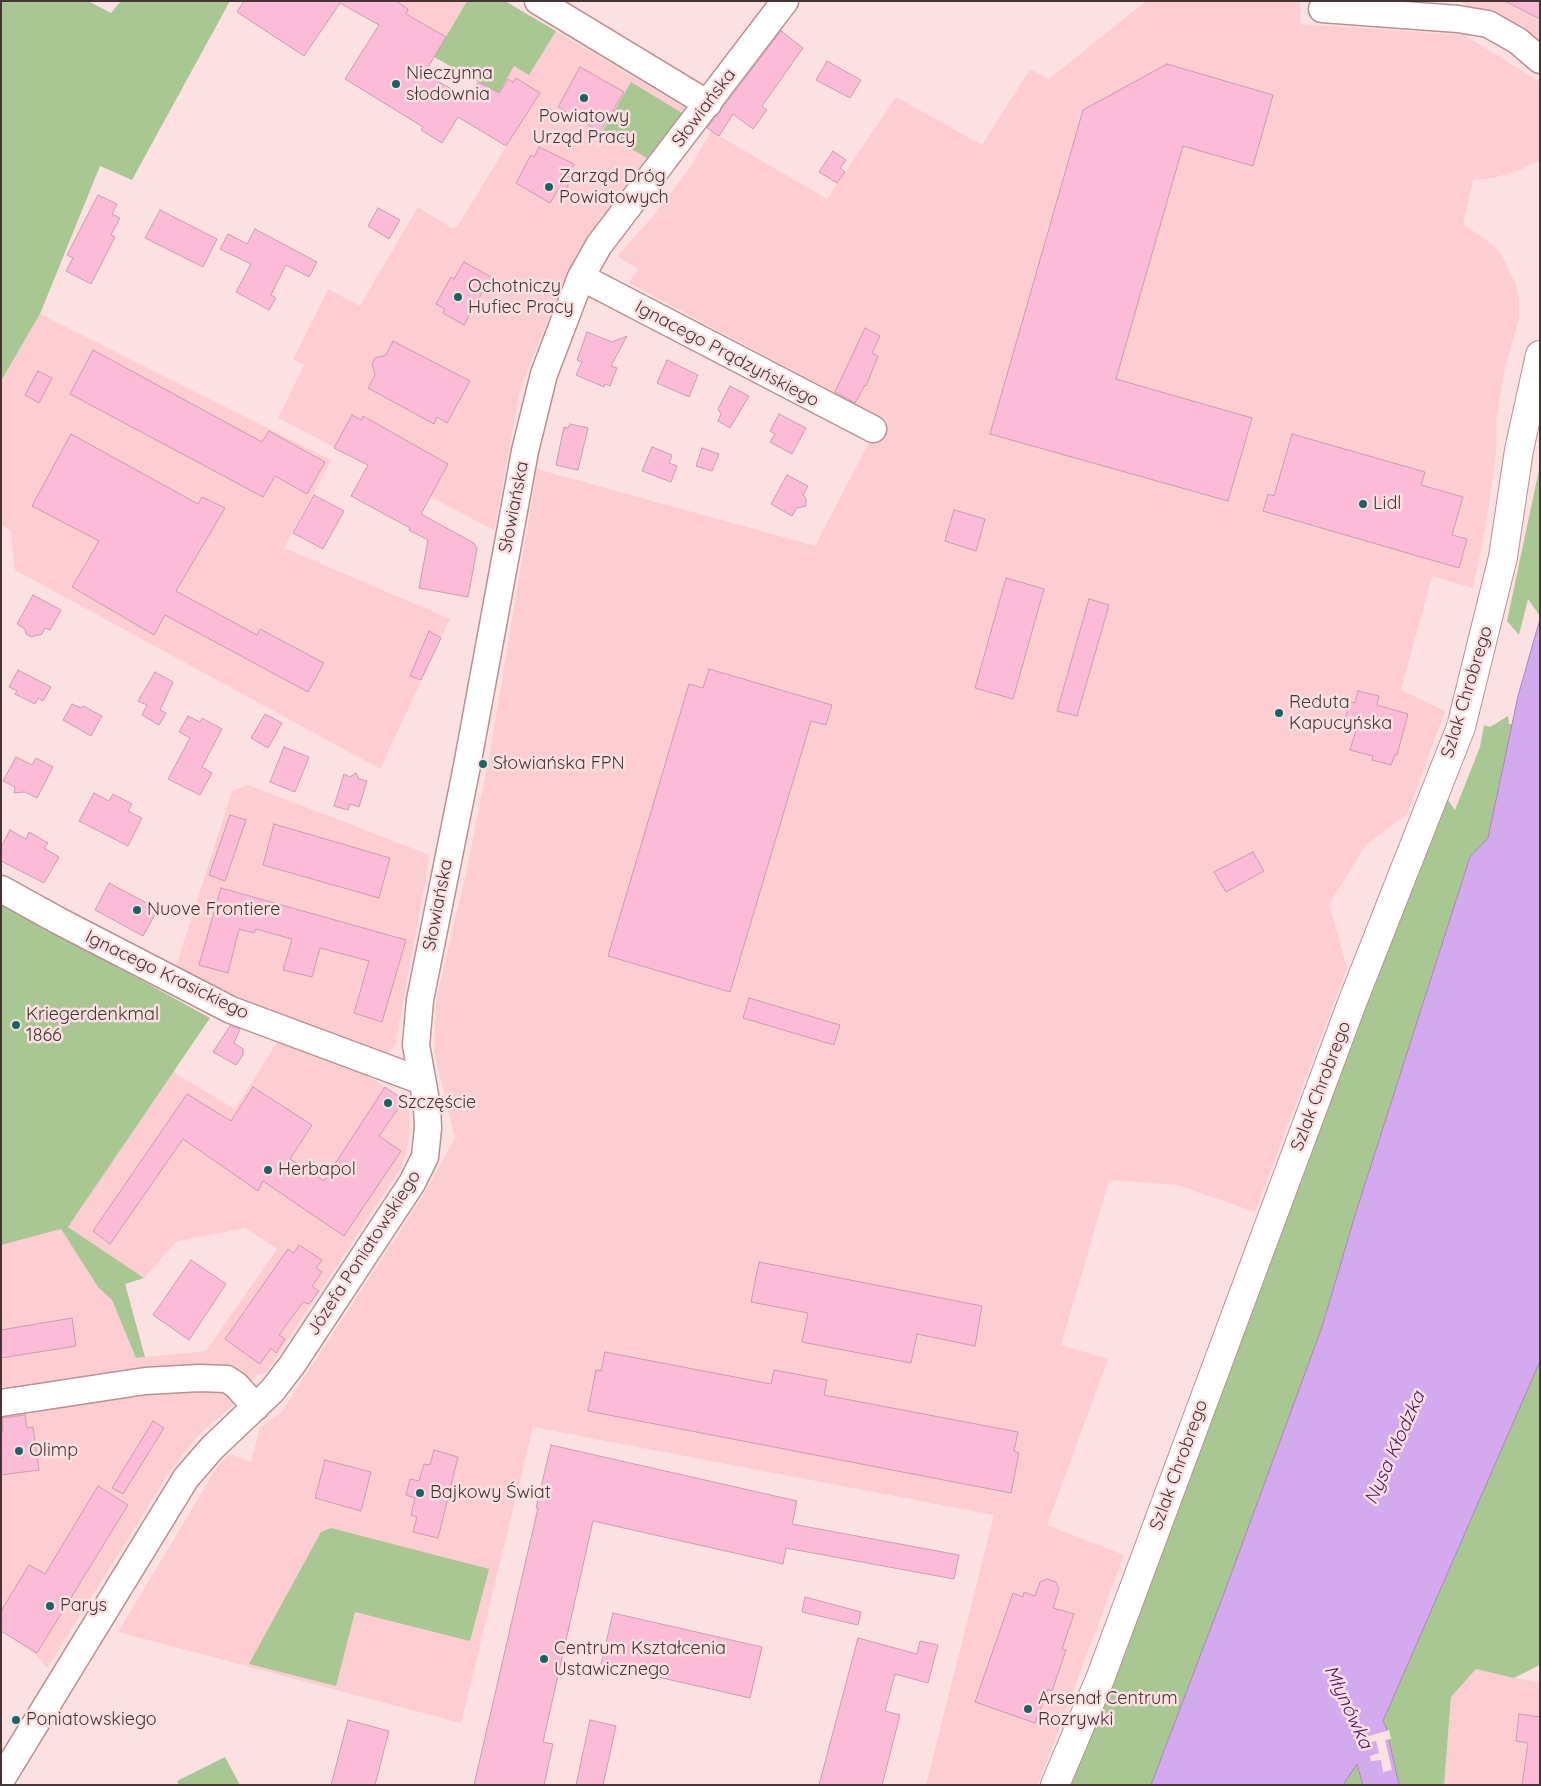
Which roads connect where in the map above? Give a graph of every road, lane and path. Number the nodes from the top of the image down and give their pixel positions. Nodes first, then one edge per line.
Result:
1 (538, 1) edge
2 (785, 1) edge
3 (1322, 9) dead end
4 (1540, 60) edge
5 (708, 104) junction
6 (582, 277) junction
7 (1539, 365) edge
8 (873, 429) dead end
9 (1, 889) edge
10 (422, 1082) junction
11 (1, 1403) edge
12 (256, 1407) junction
13 (1, 1780) edge
14 (1055, 1785) edge

1 - 5 street
2 - 5 street, Słowiańska
3 - 4 street
5 - 6 street, Słowiańska
6 - 8 street, Ignacego Prądzyńskiego
6 - 10 street, Słowiańska
7 - 14 main road, Szlak Chrobrego
9 - 10 street, Ignacego Krasickiego
10 - 12 street, Józefa Poniatowskiego
11 - 12 street
12 - 13 street, Józefa Poniatowskiego

